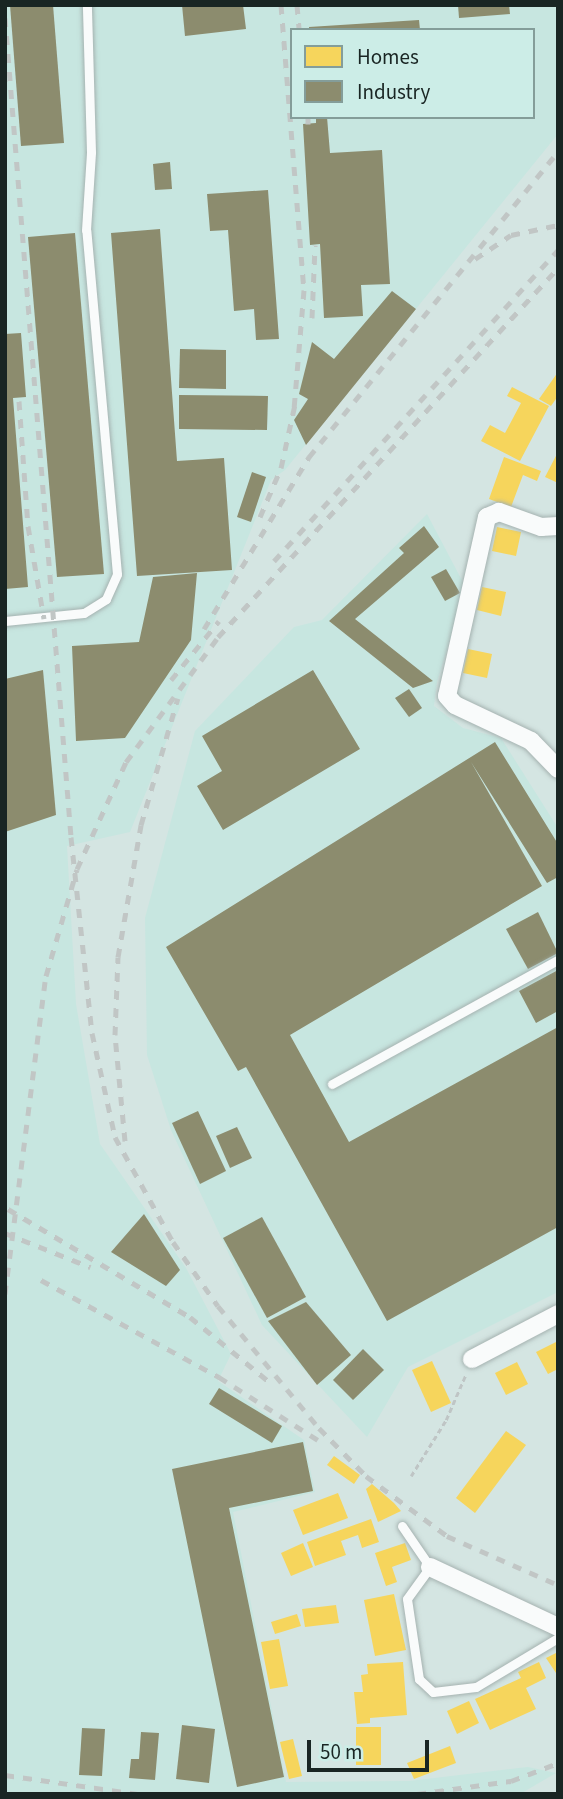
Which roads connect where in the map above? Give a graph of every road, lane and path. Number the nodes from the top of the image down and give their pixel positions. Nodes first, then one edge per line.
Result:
1 (87, 5) edge
2 (558, 526) edge
3 (5, 621) edge
4 (558, 769) edge
5 (558, 960) edge
6 (331, 1084) dead end
7 (558, 1314) edge
8 (472, 1359) joint
9 (411, 1476) dead end
10 (402, 1526) dead end
11 (430, 1567) junction
12 (558, 1626) edge
13 (558, 1638) edge

1 - 3 lane
2 - 4 street
5 - 6 lane
7 - 8 street
8 - 9 path
10 - 11 lane
11 - 12 street
11 - 13 lane

